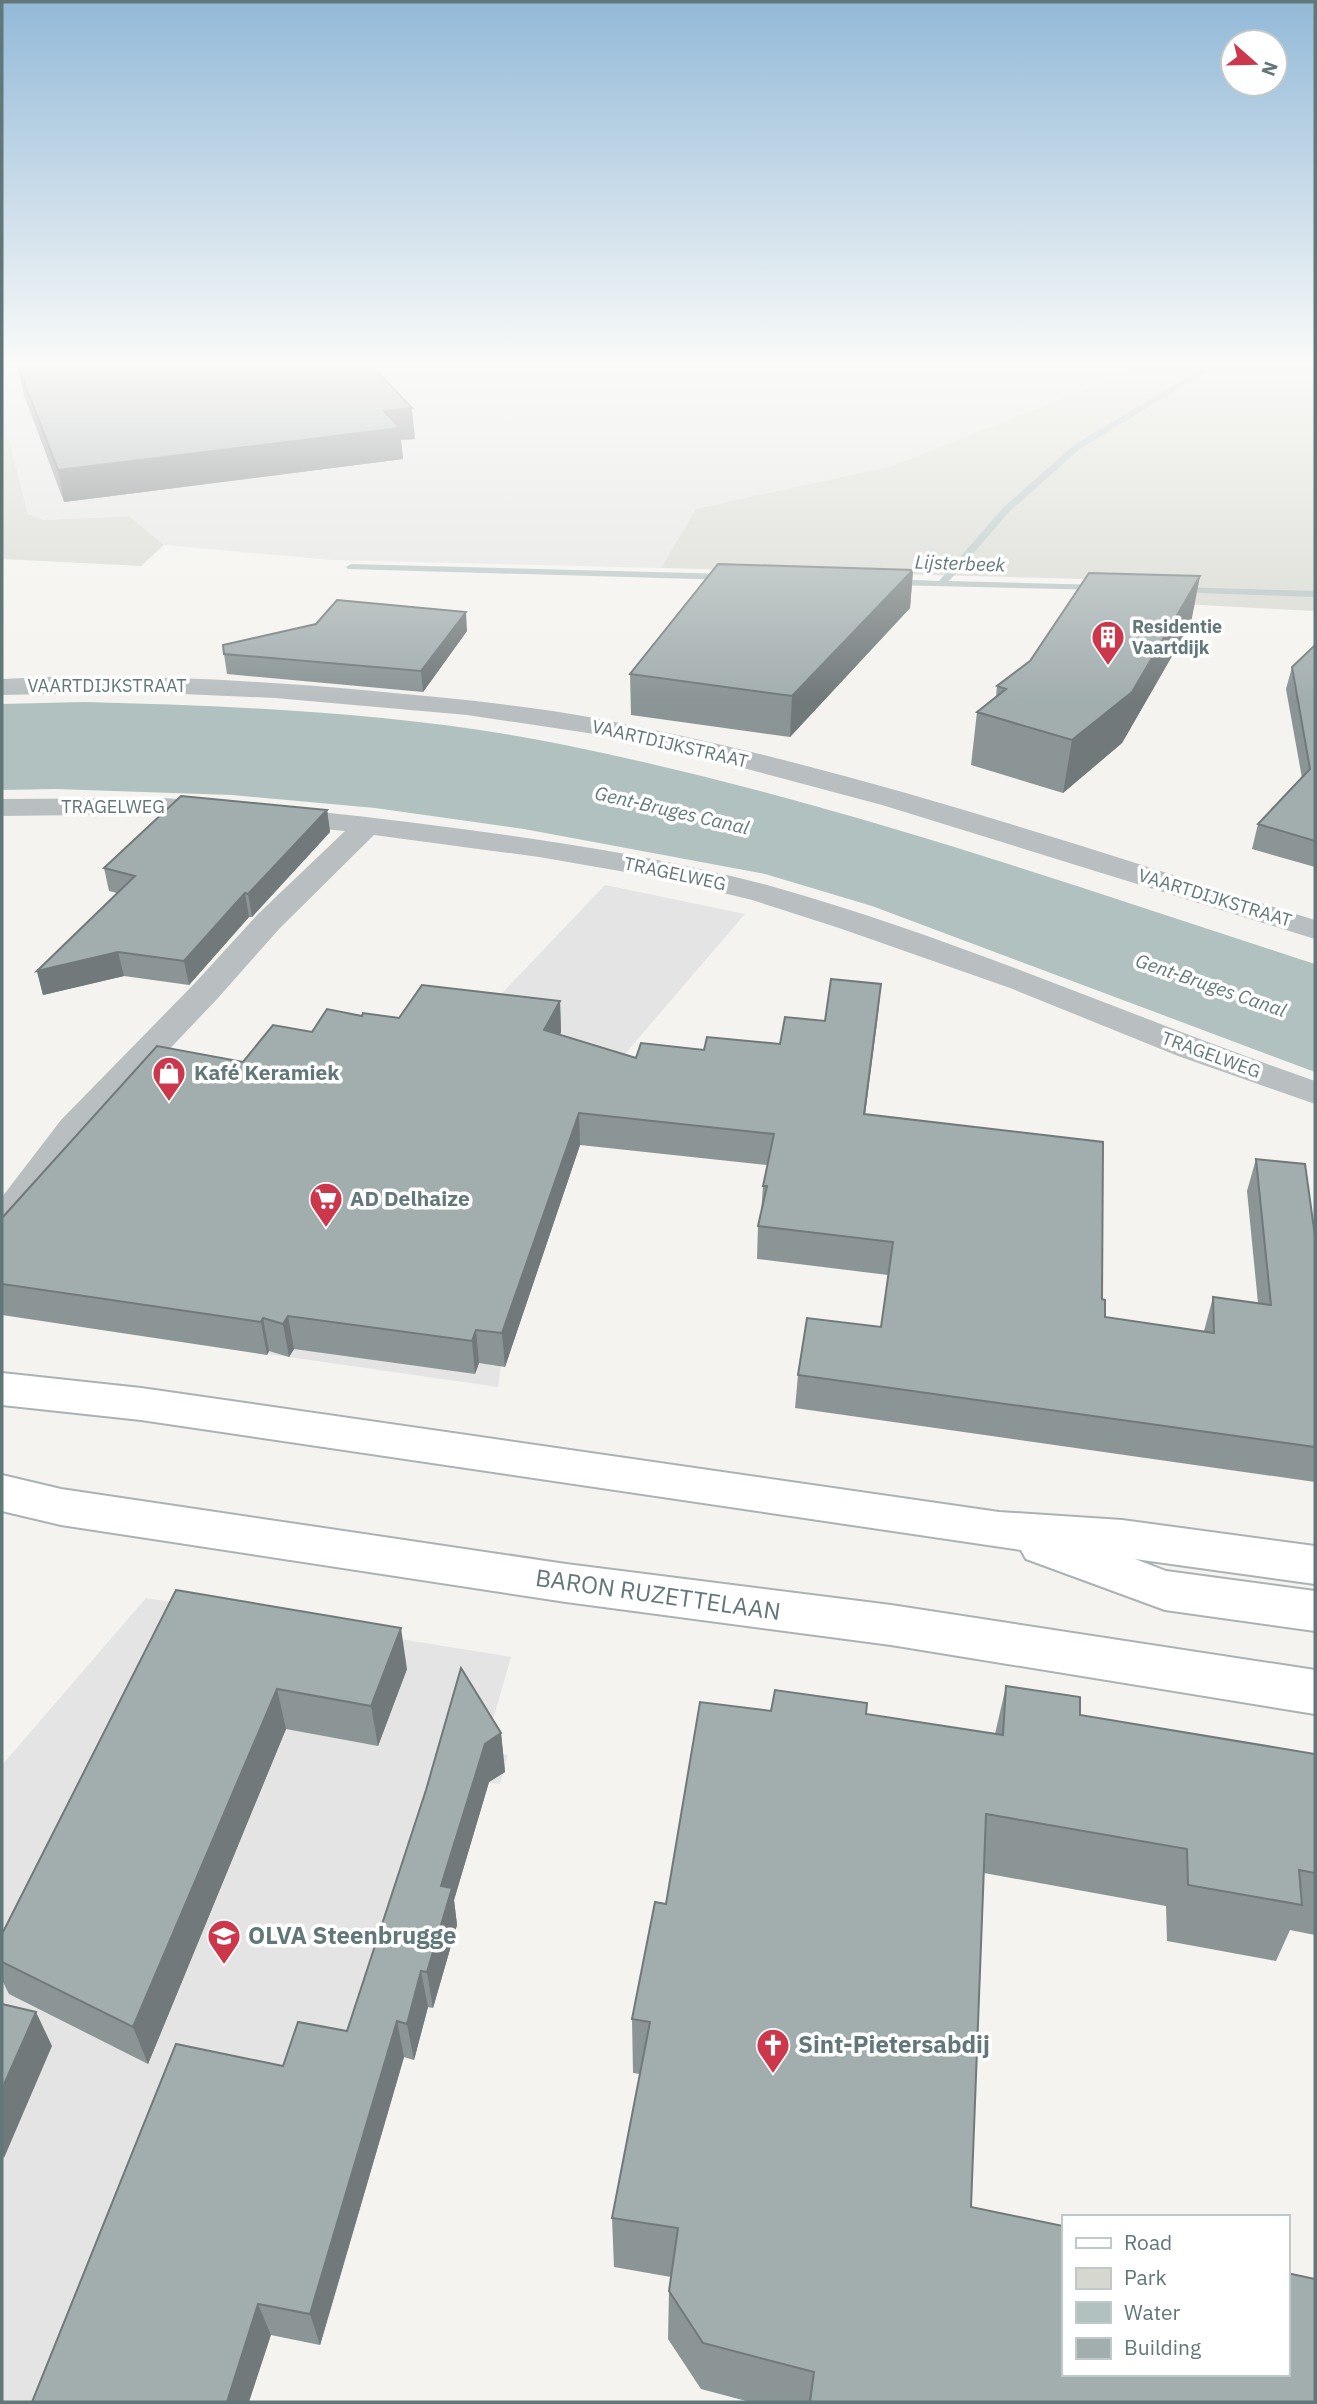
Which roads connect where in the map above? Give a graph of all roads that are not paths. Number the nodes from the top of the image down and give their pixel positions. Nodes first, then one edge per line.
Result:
1 (2, 687) edge
2 (2, 808) edge
3 (369, 824) junction
4 (1315, 930) edge
5 (1315, 1093) edge
6 (2, 1223) edge
7 (2, 1362) edge
8 (2, 1389) edge
9 (141, 1404) junction
10 (2, 1493) edge
11 (999, 1530) junction
12 (1315, 1565) edge
13 (1315, 1611) edge
14 (1315, 1692) edge

1 - 4 street, VAARTDIJKSTRAAT
2 - 3 street, TRAGELWEG
3 - 5 street, TRAGELWEG
3 - 6 street
7 - 9 main road
8 - 9 main road
9 - 11 main road
10 - 14 main road, BARON RUZETTELAAN
11 - 12 main road
11 - 13 main road

